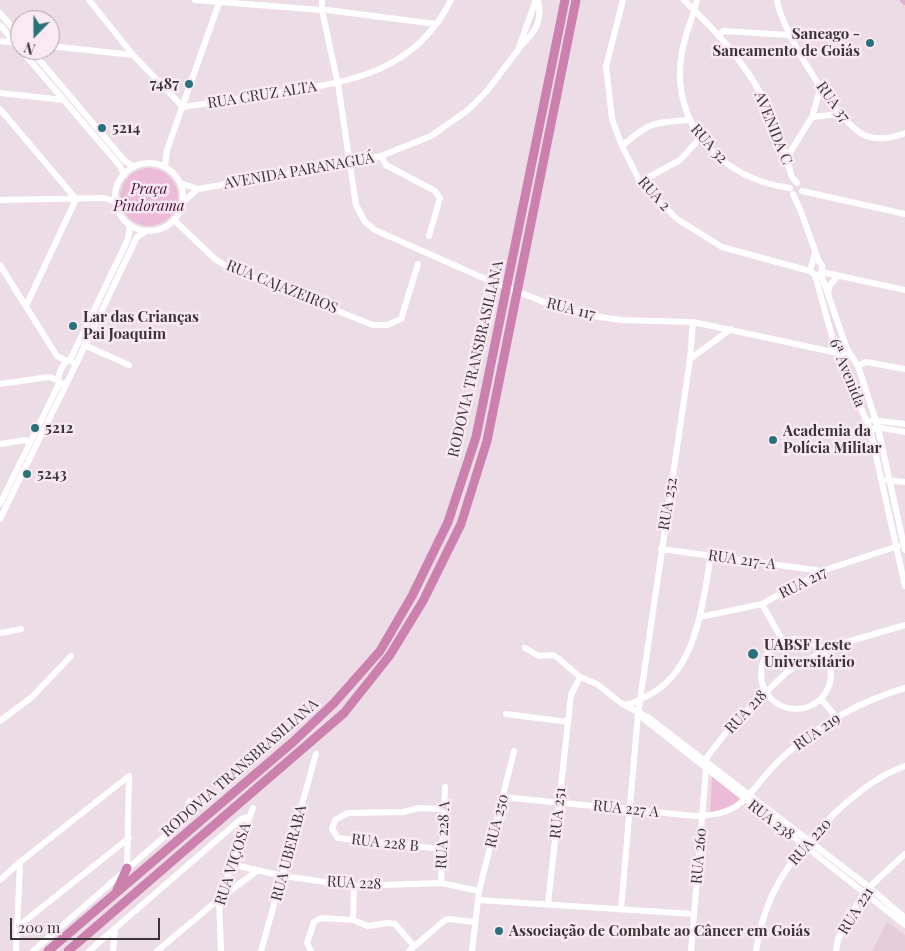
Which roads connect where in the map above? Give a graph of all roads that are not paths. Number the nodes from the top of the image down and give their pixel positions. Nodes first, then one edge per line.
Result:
1 (89, 0) edge
2 (195, 0) edge
3 (451, 0) edge
4 (537, 0) edge
5 (565, 0) edge
6 (576, 0) edge
7 (623, 0) edge
8 (685, 0) edge
9 (692, 0) edge
10 (697, 0) edge
11 (777, 0) edge
12 (220, 2) edge
13 (695, 10) junction
14 (324, 11) edge
15 (0, 13) edge
16 (436, 24) junction
17 (0, 25) edge
18 (10, 25) edge
19 (719, 35) junction
20 (789, 35) junction
21 (10, 36) edge
22 (60, 47) edge
23 (518, 50) junction
24 (133, 55) junction
25 (29, 60) edge
26 (39, 60) edge
27 (338, 84) junction
28 (821, 86) junction
29 (0, 93) edge
30 (64, 100) junction
31 (183, 107) junction
32 (0, 109) edge
33 (839, 114) junction
34 (812, 117) junction
35 (688, 120) junction
36 (905, 133) edge
37 (700, 138) junction
38 (622, 146) junction
39 (167, 150) junction
40 (381, 156) junction
41 (786, 158) junction
42 (351, 163) junction
43 (156, 164) junction
44 (134, 167) junction
45 (165, 167) junction
46 (124, 175) junction
47 (640, 182) junction
48 (180, 183) junction
49 (198, 189) junction
50 (796, 189) junction
51 (115, 193) junction
52 (104, 198) junction
53 (76, 199) junction
54 (0, 200) edge
55 (116, 202) junction
56 (183, 202) junction
57 (905, 214) edge
58 (174, 220) junction
59 (130, 225) junction
60 (146, 231) junction
61 (429, 236) dead end
62 (816, 263) junction
63 (418, 264) dead end
64 (0, 265) edge
65 (817, 273) junction
66 (838, 276) junction
67 (905, 290) edge
68 (828, 294) junction
69 (26, 306) junction
70 (693, 322) junction
71 (731, 329) junction
72 (84, 345) junction
73 (847, 349) junction
74 (836, 351) junction
75 (852, 356) junction
76 (690, 359) junction
77 (71, 361) junction
78 (129, 365) dead end
79 (858, 366) junction
80 (905, 369) edge
81 (61, 383) junction
82 (0, 384) edge
83 (874, 420) junction
84 (866, 421) junction
85 (905, 424) edge
86 (873, 428) junction
87 (905, 432) edge
88 (30, 442) junction
89 (0, 444) edge
90 (888, 480) junction
91 (905, 482) edge
92 (881, 483) junction
93 (2, 504) edge
94 (0, 519) edge
95 (896, 547) junction
96 (905, 547) edge
97 (661, 549) junction
98 (711, 556) junction
99 (822, 571) junction
100 (905, 586) edge
101 (762, 604) junction
102 (700, 617) junction
103 (905, 625) edge
104 (21, 629) dead end
105 (0, 633) edge
106 (783, 641) junction
107 (525, 648) dead end
108 (823, 652) junction
109 (71, 656) dead end
110 (580, 677) junction
111 (905, 688) edge
112 (765, 691) junction
113 (821, 699) junction
114 (640, 700) junction
115 (621, 703) junction
116 (506, 714) dead end
117 (638, 714) junction
118 (836, 717) junction
119 (0, 721) edge
120 (568, 722) junction
121 (514, 751) dead end
122 (316, 754) dead end
123 (706, 762) junction
124 (905, 766) edge
125 (706, 769) junction
126 (446, 787) dead end
127 (502, 797) junction
128 (748, 798) junction
129 (190, 801) dead end
130 (559, 802) junction
131 (253, 808) dead end
132 (444, 809) junction
133 (630, 809) junction
134 (702, 816) junction
135 (249, 817) junction
136 (129, 838) junction
137 (807, 844) junction
138 (442, 849) junction
139 (905, 854) edge
140 (20, 862) junction
141 (230, 864) junction
142 (127, 868) junction
143 (257, 871) junction
144 (283, 876) junction
145 (0, 880) edge
146 (441, 883) junction
147 (354, 886) junction
148 (869, 887) junction
149 (479, 890) junction
150 (864, 892) junction
151 (109, 899) junction
152 (219, 899) junction
153 (478, 900) junction
154 (548, 904) junction
155 (621, 908) junction
156 (694, 914) junction
157 (905, 918) edge
158 (353, 920) junction
159 (474, 922) junction
160 (905, 925) edge
161 (16, 928) junction
162 (115, 928) junction
163 (412, 949) edge
164 (16, 951) edge
165 (33, 951) edge
166 (48, 951) edge
167 (68, 951) edge
168 (89, 951) edge
169 (113, 951) edge
170 (157, 951) edge
171 (221, 951) edge
172 (261, 951) edge
173 (311, 951) edge
174 (472, 951) edge
175 (692, 951) edge
176 (756, 951) edge
177 (836, 951) edge

1 - 24 street
2 - 12 street
3 - 16 street, RUA CRUZ ALTA
4 - 23 street, AVENIDA PARANAGUÁ
4 - 23 street
5 - 151 highway, RODOVIA TRANSBRASILIANA
6 - 167 highway, RODOVIA TRANSBRASILIANA
7 - 38 street, RUA 2
8 - 9 street
8 - 13 street, AVENIDA C
10 - 13 street, RUA 32
11 - 20 street, RUA 37
12 - 14 street
12 - 31 street
13 - 19 street, AVENIDA C
13 - 35 street, RUA 32
14 - 16 street
14 - 27 street, RUA 117
15 - 18 street
16 - 27 street, RUA CRUZ ALTA
17 - 21 street
19 - 20 street
19 - 41 street, AVENIDA C
20 - 28 street, RUA 37
22 - 24 street
23 - 40 street, AVENIDA PARANAGUÁ
24 - 31 street
25 - 30 street
26 - 44 street
27 - 31 street, RUA CRUZ ALTA
27 - 42 street, RUA 117
28 - 33 street, RUA 37
28 - 34 street
29 - 30 street
30 - 46 street
31 - 39 street
32 - 53 street
33 - 34 street
33 - 36 street, RUA 37
34 - 41 street
35 - 37 street, RUA 32
35 - 38 street
37 - 47 street
37 - 50 street, RUA 32
38 - 47 street, RUA 2
39 - 43 street
39 - 45 street
40 - 42 street, AVENIDA PARANAGUÁ
40 - 61 street
41 - 50 street, AVENIDA C
42 - 49 street, AVENIDA PARANAGUÁ
42 - 70 street, RUA 117
43 - 44 street
43 - 45 street
44 - 46 street
45 - 48 street
46 - 51 street
47 - 65 street, RUA 2
48 - 49 street, AVENIDA PARANAGUÁ
48 - 56 street
49 - 56 street
50 - 57 street, RUA 32
50 - 62 street, AVENIDA C
51 - 52 street
51 - 55 street
52 - 53 street
52 - 55 street
53 - 54 street
53 - 69 street
55 - 59 street
56 - 58 street
58 - 60 street
58 - 63 street, RUA CAJAZEIROS
59 - 60 street
59 - 77 street
60 - 72 street
62 - 65 street
62 - 65 street, AVENIDA C
64 - 69 street
65 - 66 street, RUA 2
65 - 68 street, 6ª Avenida
65 - 74 street, 6ª Avenida
66 - 67 street, RUA 2
66 - 68 street
68 - 73 street, 6ª Avenida
69 - 77 street
70 - 71 street, RUA 117
70 - 76 street, RUA 252
71 - 74 street, RUA 117
71 - 76 street
72 - 77 street
72 - 78 street
73 - 74 street
73 - 75 street, 6ª Avenida
74 - 75 street, RUA 117
74 - 84 street, 6ª Avenida
75 - 79 street, 6ª Avenida
76 - 97 street, RUA 252
77 - 81 street
77 - 81 street
79 - 80 street
79 - 83 street, 6ª Avenida
81 - 82 street
81 - 88 street
81 - 93 street
83 - 84 street
83 - 85 street
83 - 86 street, 6ª Avenida
84 - 86 street, 6ª Avenida
86 - 87 street
86 - 90 street, 6ª Avenida
86 - 92 street, 6ª Avenida
88 - 89 street
88 - 93 street
90 - 91 street
90 - 92 street
90 - 96 street, 6ª Avenida
92 - 95 street, 6ª Avenida
93 - 94 street
95 - 96 street, RUA 217
95 - 99 street, RUA 217
95 - 100 street, 6ª Avenida
97 - 98 street, RUA 217-A
97 - 114 street, RUA 252
98 - 99 street, RUA 217-A
98 - 102 street
99 - 101 street, RUA 217
101 - 102 street, RUA 217
101 - 106 street
102 - 114 street
103 - 108 street, RUA 218
104 - 105 street
106 - 108 street
106 - 112 street
107 - 110 street, RUA 238
108 - 112 street, RUA 218
108 - 113 street
109 - 119 street
110 - 115 street, RUA 238
110 - 120 street, RUA 251
111 - 118 street, RUA 219
112 - 113 street
112 - 123 street, RUA 218
113 - 118 street
114 - 115 street
114 - 117 street, RUA 252
115 - 117 street, RUA 238
116 - 120 street
117 - 123 street, RUA 238
117 - 125 street, RUA 238
117 - 133 street, RUA 252
118 - 128 street, RUA 219
120 - 130 street, RUA 251
121 - 127 street, RUA 250
122 - 144 street, RUA UBERABA
123 - 125 street, RUA 260
123 - 128 street, RUA 238
124 - 137 street, RUA 220
125 - 128 street, RUA 238
125 - 134 street, RUA 260
126 - 132 street, RUA 228 A
127 - 130 street, RUA 227 A
127 - 149 street, RUA 250
128 - 134 street, RUA 227 A
128 - 137 street, RUA 238
129 - 142 street
130 - 133 street, RUA 227 A
130 - 154 street, RUA 251
131 - 135 street, RUA VIÇOSA
132 - 138 street, RUA 228 A
132 - 138 street, RUA 228 B
133 - 134 street, RUA 227 A
133 - 155 street, RUA 252
134 - 156 street, RUA 260
135 - 141 street, RUA VIÇOSA
135 - 162 street
136 - 140 street
136 - 142 street
136 - 161 street
137 - 148 street, RUA 238
137 - 150 street, RUA 238
137 - 176 street, RUA 220
138 - 146 street, RUA 228 A
139 - 148 street, RUA 221
140 - 145 street
140 - 161 street
141 - 143 street, RUA 228
141 - 152 street, RUA VIÇOSA
142 - 151 highway
142 - 165 street
143 - 144 street, RUA 228
143 - 152 street
144 - 147 street, RUA 228
144 - 172 street, RUA UBERABA
146 - 147 street, RUA 228
146 - 149 street, RUA 228
147 - 158 street
148 - 150 street, RUA 221
148 - 157 street, RUA 238
149 - 153 street, RUA 250
150 - 160 street, RUA 238
150 - 177 street, RUA 221
151 - 166 highway, RODOVIA TRANSBRASILIANA
152 - 170 street
152 - 171 street, RUA VIÇOSA
153 - 154 street
153 - 159 street, RUA 250
154 - 155 street
155 - 156 street
156 - 175 street, RUA 260
158 - 163 street
158 - 173 street
159 - 163 street
159 - 174 street, RUA 250
161 - 164 street
162 - 168 street
162 - 169 street

